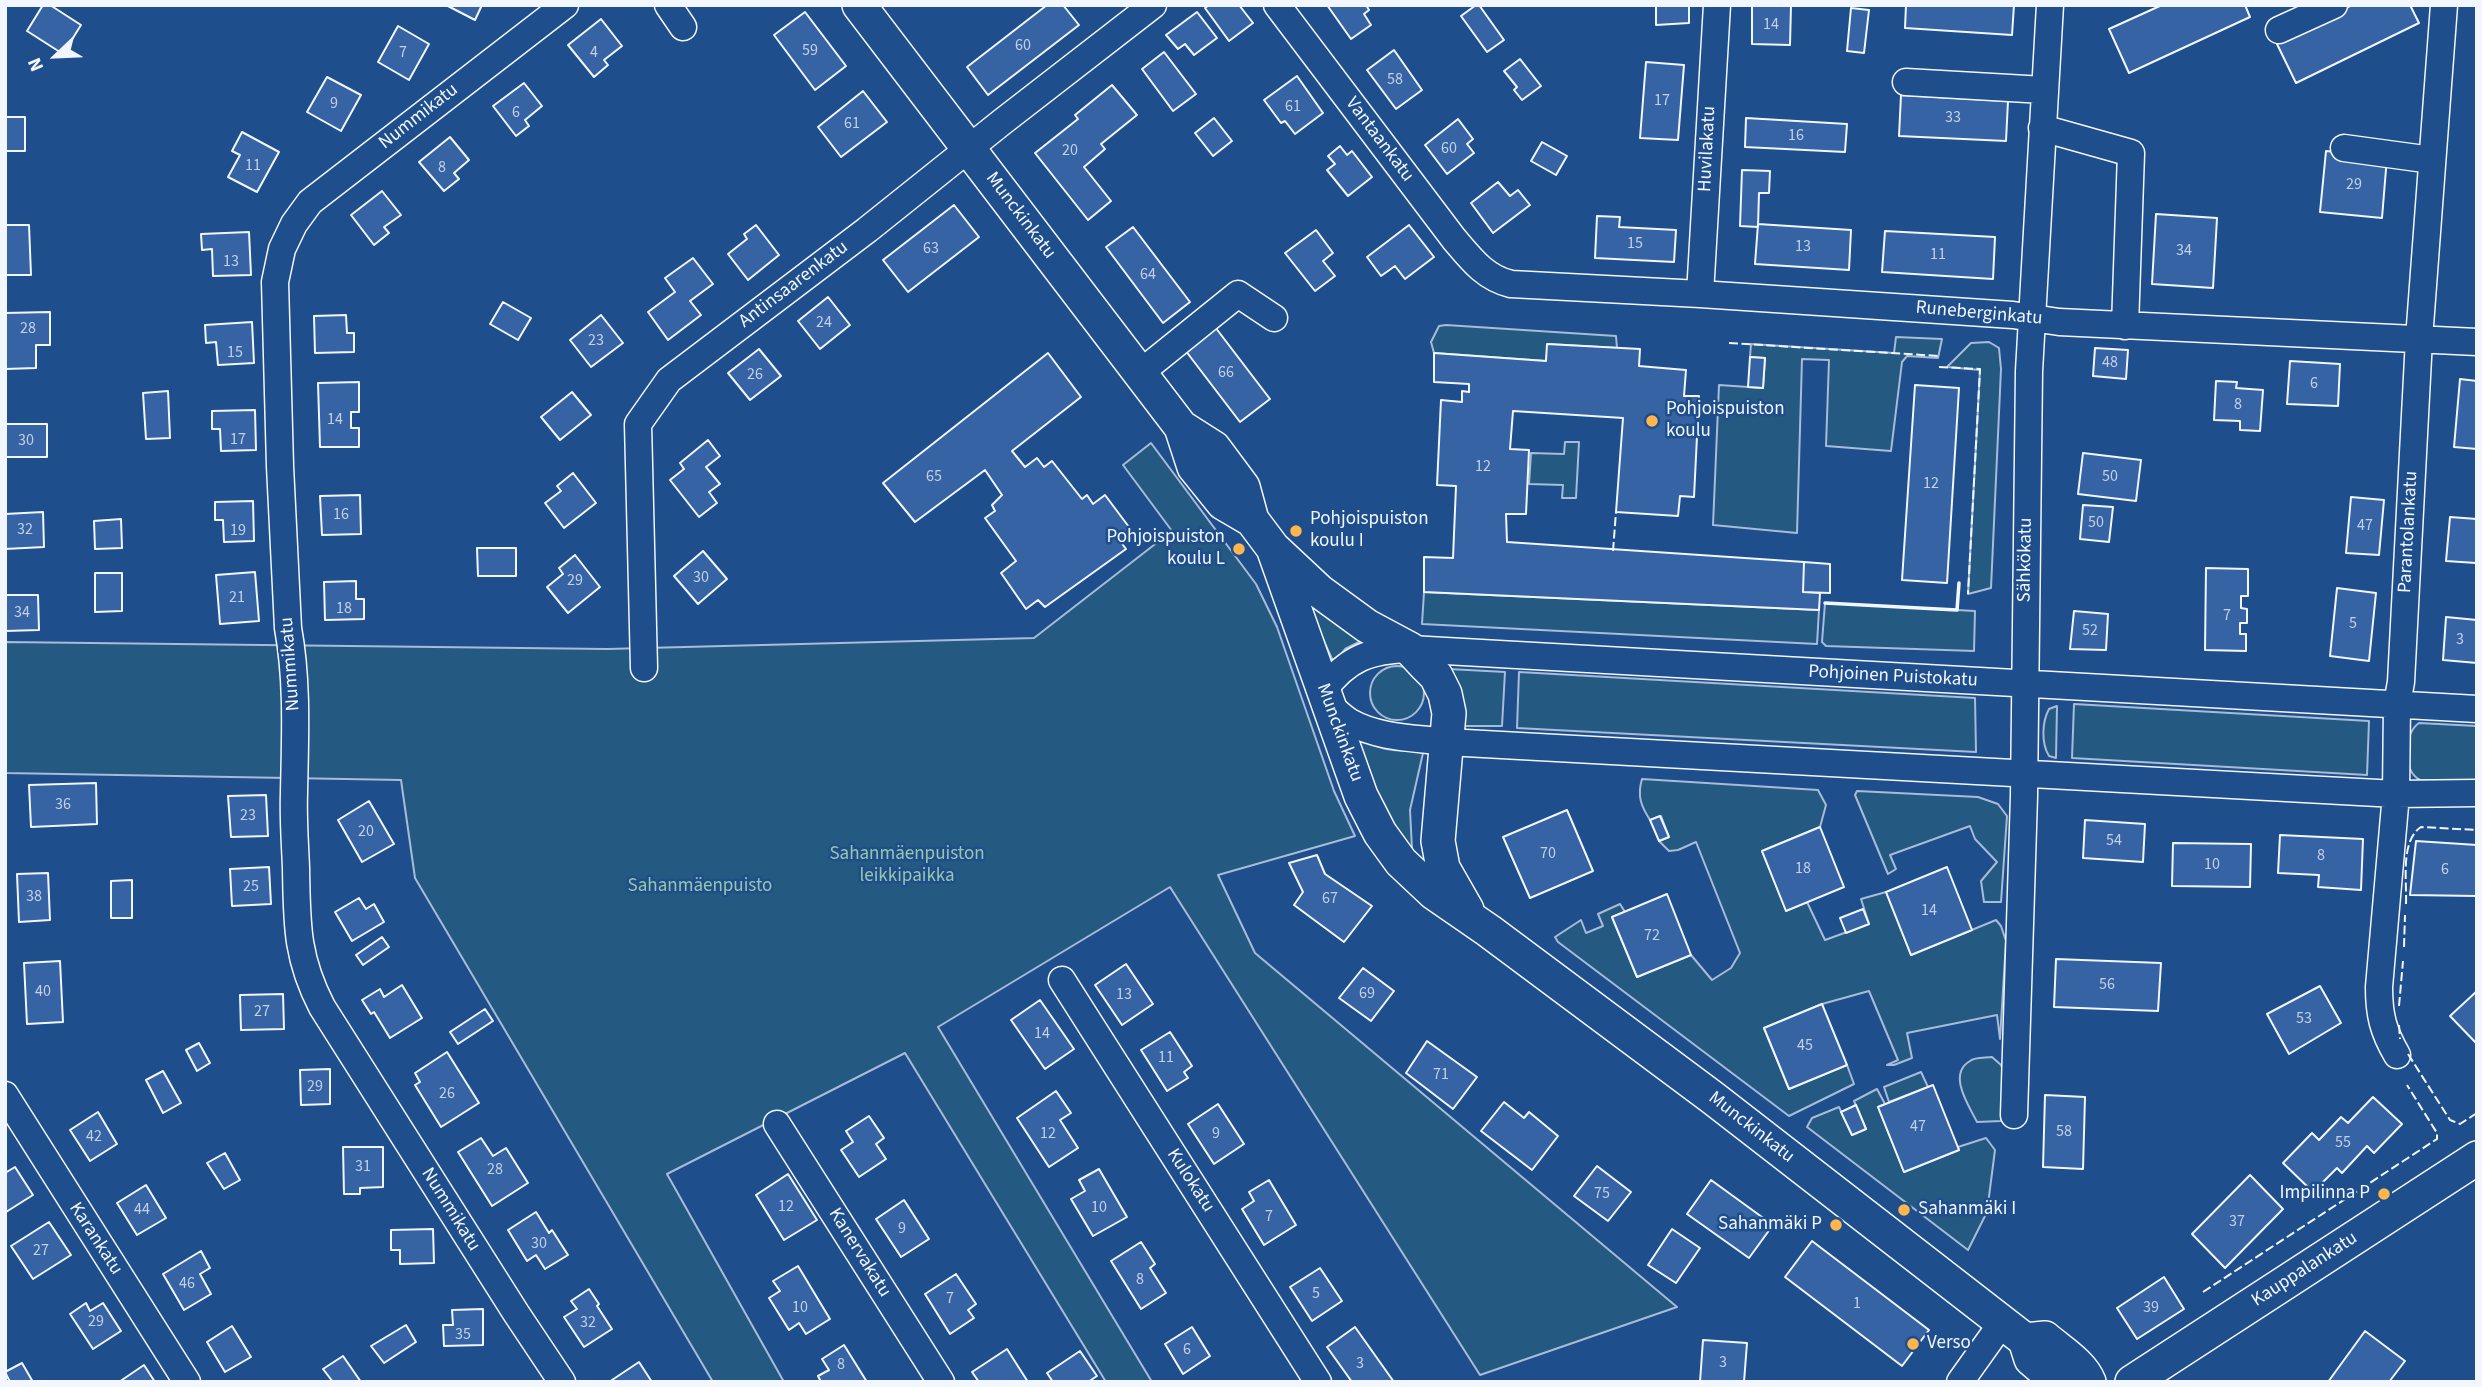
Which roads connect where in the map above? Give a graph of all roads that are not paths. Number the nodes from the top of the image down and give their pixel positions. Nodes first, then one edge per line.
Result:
1 (565, 5) edge
2 (668, 5) edge
3 (859, 5) edge
4 (1153, 5) edge
5 (1277, 5) edge
6 (1717, 5) edge
7 (2050, 5) edge
8 (2334, 5) edge
9 (2444, 5) edge
10 (683, 27) dead end
11 (2279, 30) dead end
12 (1906, 82) dead end
13 (2044, 90) junction
14 (2042, 128) junction
15 (969, 148) junction
16 (2344, 148) dead end
17 (2432, 160) junction
18 (1484, 272) joint
19 (1700, 294) junction
20 (1274, 317) dead end
21 (2031, 317) junction
22 (2125, 326) junction
23 (2419, 339) junction
24 (2477, 342) edge
25 (1140, 373) junction
26 (1273, 548) junction
27 (1410, 649) junction
28 (644, 668) dead end
29 (2026, 683) junction
30 (1326, 698) junction
31 (2398, 704) junction
32 (2477, 709) edge
33 (1447, 742) junction
34 (2024, 774) junction
35 (2396, 793) junction
36 (2477, 793) edge
37 (1474, 921) junction
38 (1062, 979) dead end
39 (2397, 1055) dead end
40 (5, 1095) edge
41 (2014, 1115) dead end
42 (777, 1124) dead end
43 (2477, 1158) edge
44 (2014, 1332) junction
45 (187, 1382) edge
46 (562, 1382) edge
47 (941, 1382) edge
48 (1318, 1382) edge
49 (1960, 1382) edge
50 (2059, 1382) edge
51 (2089, 1382) edge
52 (2132, 1382) edge

1 - 46 street, Nummikatu
2 - 10 street
3 - 15 main road, Munckinkatu
4 - 15 street, Antinsaarenkatu
5 - 18 street, Vantaankatu
6 - 19 street, Huvilakatu
7 - 13 street, Sähkökatu
8 - 11 street
9 - 17 street, Parantolankatu
12 - 13 street
13 - 14 street, Sähkökatu
14 - 21 street, Sähkökatu
14 - 22 street
15 - 25 main road, Munckinkatu
15 - 28 street, Antinsaarenkatu
16 - 17 street
17 - 23 street, Parantolankatu
18 - 19 street, Runeberginkatu
19 - 21 street, Runeberginkatu
20 - 25 street
21 - 22 street, Runeberginkatu
21 - 29 street, Sähkökatu
22 - 23 street, Runeberginkatu
23 - 24 street, Runeberginkatu
23 - 31 street, Parantolankatu
25 - 26 main road, Munckinkatu
26 - 27 main road, Munckinkatu
26 - 30 main road, Munckinkatu
27 - 29 street, Pohjoinen Puistokatu
27 - 30 street, Pohjoinen Puistokatu
27 - 33 main road, Munckinkatu
29 - 31 street, Pohjoinen Puistokatu
29 - 34 street, Sähkökatu
30 - 33 street
30 - 37 main road, Munckinkatu
31 - 32 street, Pohjoinen Puistokatu
31 - 35 street, Parantolankatu
33 - 34 street
33 - 37 main road, Munckinkatu
34 - 35 street
34 - 41 street, Sähkökatu
35 - 36 street
35 - 39 street, Parantolankatu
37 - 44 main road, Munckinkatu
38 - 48 street, Kulokatu
40 - 45 street, Karankatu
42 - 47 street, Kanervakatu
43 - 52 main road, Kauppalankatu
44 - 49 street
44 - 50 main road, Munckinkatu
44 - 51 main road, Munckinkatu

